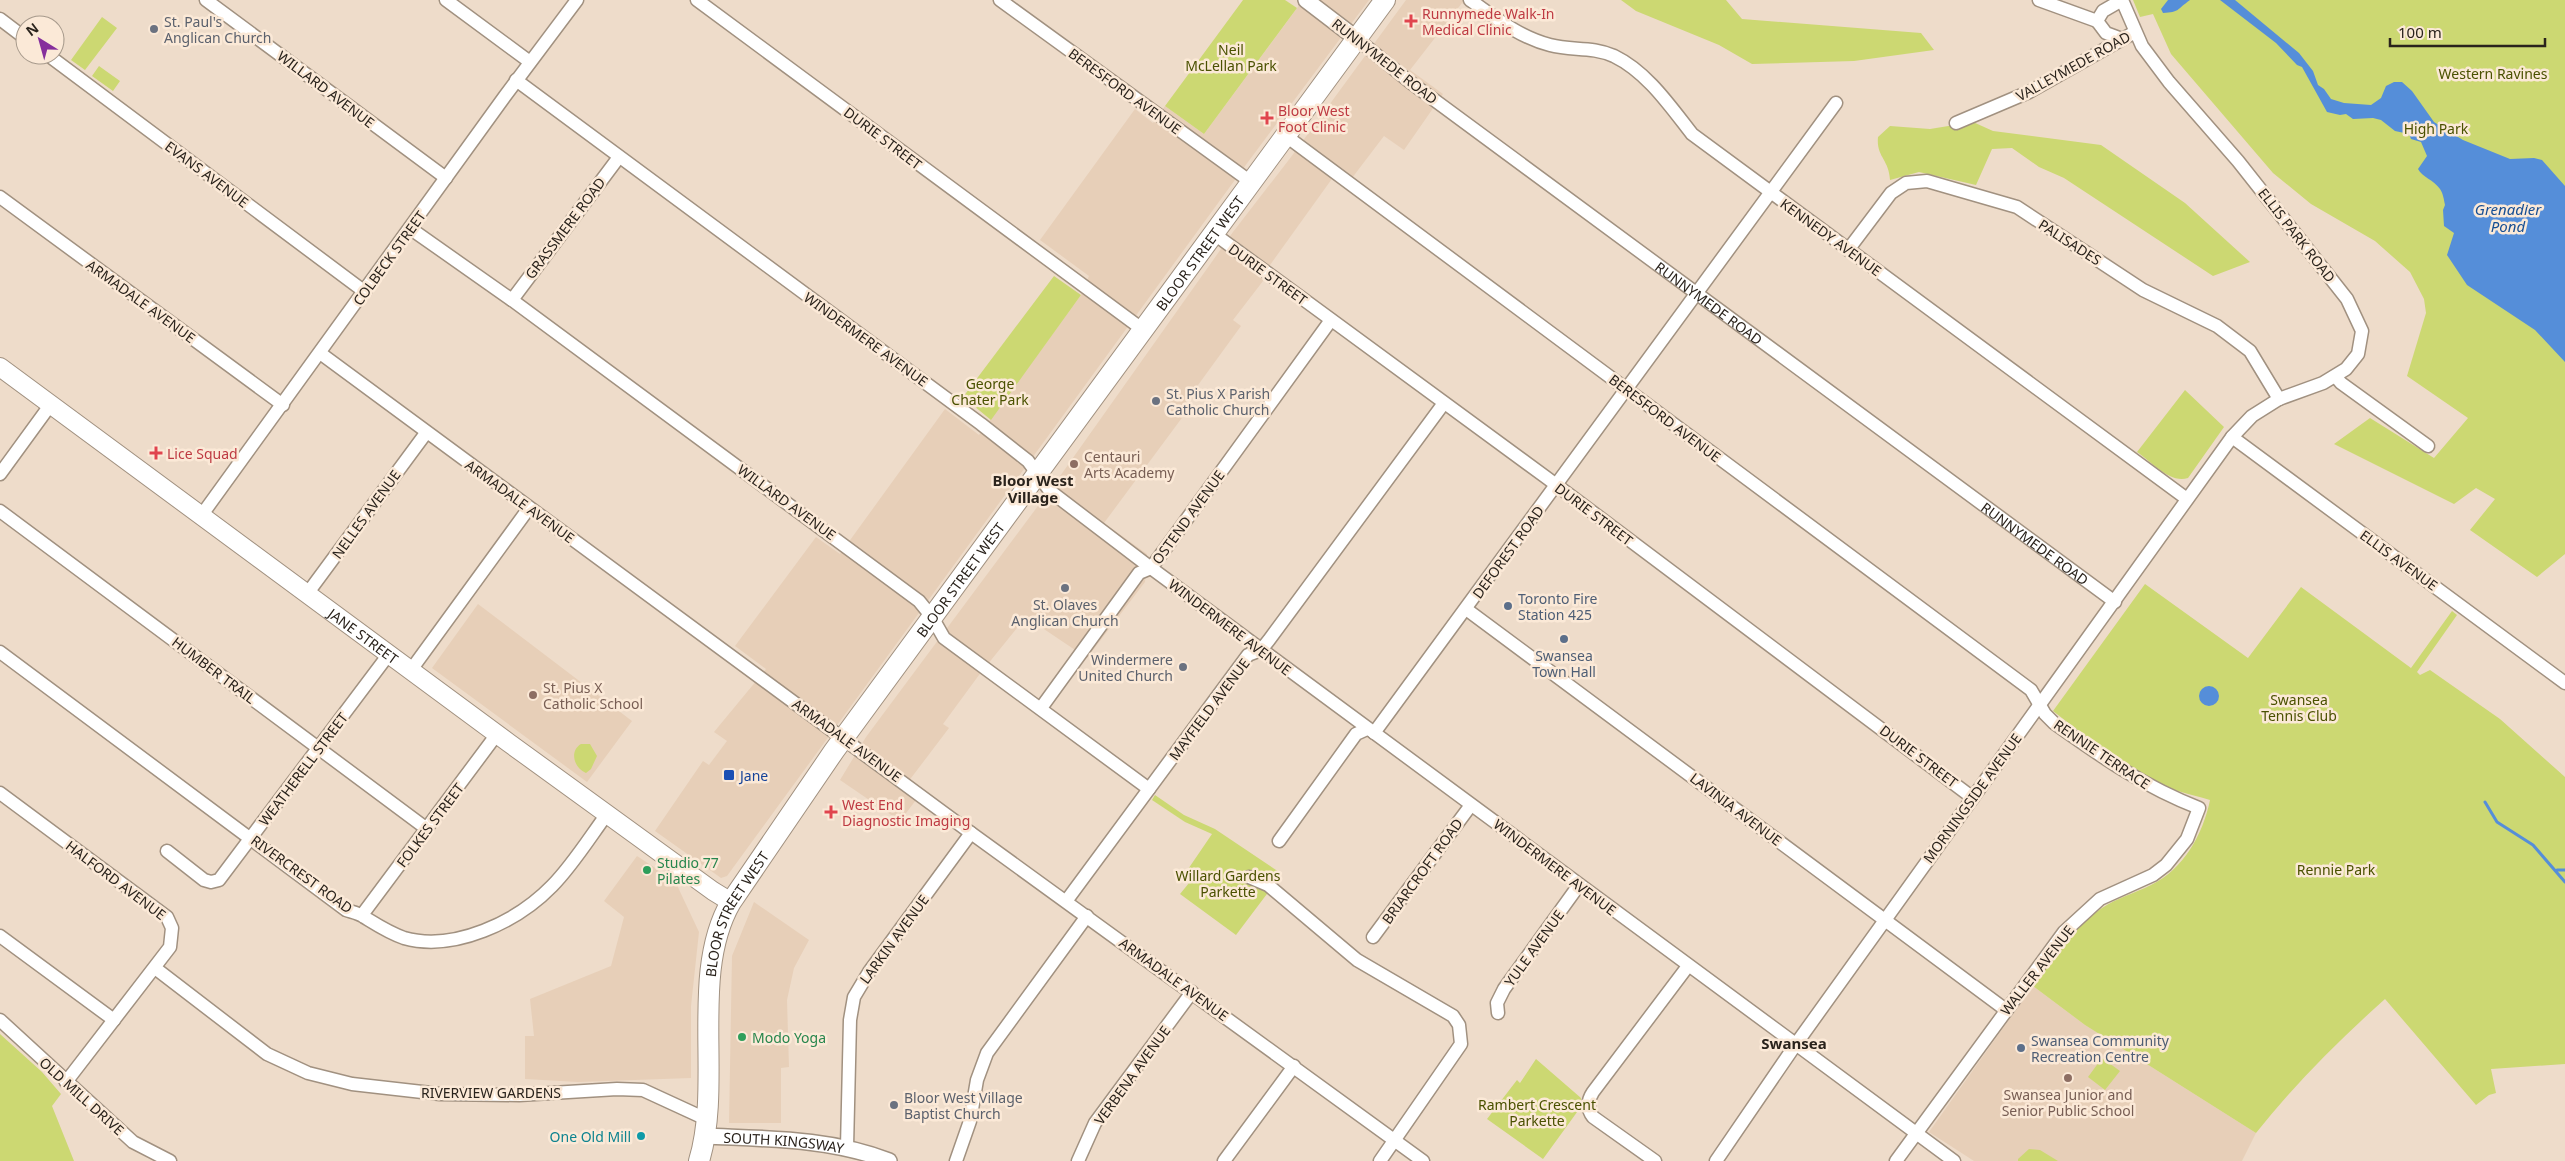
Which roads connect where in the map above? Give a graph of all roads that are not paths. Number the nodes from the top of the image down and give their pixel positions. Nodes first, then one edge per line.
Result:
1 (206, 0) edge
2 (446, 0) edge
3 (577, 0) edge
4 (697, 0) edge
5 (1000, 0) edge
6 (1306, 0) edge
7 (1385, 0) edge
8 (1470, 0) edge
9 (2039, 0) edge
10 (2122, 0) edge
11 (0, 19) edge
12 (2098, 21) junction
13 (15, 30) edge
14 (2135, 32) junction
15 (1356, 38) junction
16 (2122, 39) junction
17 (530, 62) junction
18 (61, 65) edge
19 (516, 80) junction
20 (1836, 103) dead end
21 (1956, 123) dead end
22 (1286, 136) junction
23 (619, 157) junction
24 (446, 178) junction
25 (1251, 182) junction
26 (1770, 192) junction
27 (0, 197) edge
28 (410, 229) junction
29 (1213, 233) junction
30 (1848, 250) junction
31 (366, 292) junction
32 (1697, 292) junction
33 (512, 300) junction
34 (1331, 320) junction
35 (1142, 329) junction
36 (320, 353) junction
37 (0, 367) edge
38 (2336, 377) junction
39 (1627, 389) junction
40 (2279, 399) junction
41 (1444, 402) junction
42 (51, 404) junction
43 (283, 405) junction
44 (426, 433) junction
45 (2232, 437) junction
46 (2428, 446) dead end
47 (0, 474) edge
48 (1038, 475) junction
49 (1557, 486) junction
50 (2187, 499) junction
51 (528, 508) junction
52 (0, 512) edge
53 (201, 516) junction
54 (1151, 568) junction
55 (307, 594) junction
56 (2115, 602) junction
57 (1466, 609) junction
58 (932, 617) junction
59 (1261, 650) junction
60 (0, 652) edge
61 (389, 654) junction
62 (410, 670) junction
63 (2565, 683) edge
64 (2040, 704) junction
65 (1041, 708) junction
66 (1370, 731) junction
67 (498, 734) junction
68 (844, 738) junction
69 (320, 748) junction
70 (1149, 788) junction
71 (0, 793) edge
72 (1973, 798) junction
73 (1471, 804) junction
74 (2199, 808) joint
75 (607, 814) junction
76 (428, 829) junction
77 (971, 833) junction
78 (252, 839) junction
79 (1279, 840) dead end
80 (167, 851) dead end
81 (1249, 877) dead end
82 (1579, 886) junction
83 (1067, 900) junction
84 (731, 902) junction
85 (362, 915) junction
86 (1087, 916) junction
87 (1885, 920) junction
88 (0, 936) edge
89 (1373, 937) dead end
90 (1688, 966) junction
91 (154, 968) junction
92 (1192, 992) junction
93 (2006, 1010) junction
94 (1498, 1013) dead end
95 (0, 1020) edge
96 (114, 1020) junction
97 (1796, 1044) junction
98 (1294, 1066) junction
99 (66, 1082) junction
100 (705, 1127) junction
101 (1917, 1134) junction
102 (1394, 1141) junction
103 (846, 1147) junction
104 (166, 1160) edge
105 (699, 1161) edge
106 (889, 1161) edge
107 (956, 1161) edge
108 (1078, 1161) edge
109 (1224, 1161) edge
110 (1380, 1161) edge
111 (1423, 1161) edge
112 (1655, 1161) edge
113 (1716, 1161) edge
114 (1896, 1161) edge
115 (1954, 1161) edge

1 - 24 street, WILLARD AVENUE
2 - 17 street
3 - 17 street, COLBECK STREET
4 - 35 street, DURIE STREET
5 - 25 street, BERESFORD AVENUE
6 - 15 street, RUNNYMEDE ROAD
7 - 15 main road, BLOOR STREET WEST
8 - 26 street, KENNEDY AVENUE
9 - 12 street
10 - 12 street
10 - 14 street, ELLIS PARK ROAD
11 - 13 street
12 - 16 street
14 - 16 street, VALLEYMEDE ROAD
14 - 38 street, ELLIS PARK ROAD
15 - 22 main road, BLOOR STREET WEST
15 - 32 street, RUNNYMEDE ROAD
16 - 21 street, VALLEYMEDE ROAD
17 - 19 street, COLBECK STREET
18 - 31 street, EVANS AVENUE
19 - 23 street, WINDERMERE AVENUE
19 - 24 street, COLBECK STREET
20 - 26 street, DEFOREST ROAD
22 - 25 main road, BLOOR STREET WEST
22 - 39 street, BERESFORD AVENUE
23 - 33 street, GRASSMERE ROAD
23 - 48 street, WINDERMERE AVENUE
24 - 28 street, COLBECK STREET
25 - 29 main road, BLOOR STREET WEST
26 - 30 street, KENNEDY AVENUE
26 - 32 street, DEFOREST ROAD
27 - 43 street, ARMADALE AVENUE
28 - 31 street, COLBECK STREET
28 - 33 street, WILLARD AVENUE
29 - 34 street, DURIE STREET
29 - 35 main road, BLOOR STREET WEST
30 - 40 street, PALISADES
30 - 50 street, KENNEDY AVENUE
31 - 36 street, COLBECK STREET
32 - 39 street, DEFOREST ROAD
32 - 56 street, RUNNYMEDE ROAD
33 - 58 street, WILLARD AVENUE
34 - 41 street, DURIE STREET
34 - 54 street, OSTEND AVENUE
35 - 48 main road, BLOOR STREET WEST
36 - 43 street, COLBECK STREET
36 - 44 street, ARMADALE AVENUE
37 - 42 main road, JANE STREET
38 - 40 street, ELLIS PARK ROAD
38 - 46 street
39 - 49 street, DEFOREST ROAD
39 - 64 street, BERESFORD AVENUE
40 - 45 street, ELLIS PARK ROAD
41 - 49 street, DURIE STREET
41 - 59 street, MAYFIELD AVENUE
42 - 47 street
42 - 53 main road, JANE STREET
43 - 53 street, COLBECK STREET
44 - 51 street, ARMADALE AVENUE
44 - 55 street, NELLES AVENUE
45 - 50 street, MORNINGSIDE AVENUE
45 - 63 street, ELLIS AVENUE
48 - 54 street, WINDERMERE AVENUE
48 - 58 main road, BLOOR STREET WEST
49 - 57 street, DEFOREST ROAD
49 - 72 street, DURIE STREET
50 - 56 street, MORNINGSIDE AVENUE
51 - 62 street
51 - 68 street, ARMADALE AVENUE
52 - 69 street, HUMBER TRAIL
53 - 55 main road, JANE STREET
54 - 59 street, WINDERMERE AVENUE
54 - 65 street, OSTEND AVENUE
55 - 61 main road, JANE STREET
56 - 64 street, MORNINGSIDE AVENUE
57 - 66 street, DEFOREST ROAD
57 - 87 street, LAVINIA AVENUE
58 - 65 street, WILLARD AVENUE
58 - 68 main road, BLOOR STREET WEST
59 - 66 street, WINDERMERE AVENUE
59 - 70 street, MAYFIELD AVENUE
60 - 78 street, RIVERCREST ROAD
61 - 62 main road, JANE STREET
61 - 69 street, WEATHERELL STREET
62 - 67 main road, JANE STREET
64 - 72 street, MORNINGSIDE AVENUE
64 - 74 street, RENNIE TERRACE
65 - 70 street, WILLARD AVENUE
66 - 73 street, WINDERMERE AVENUE
66 - 79 street, DEFOREST ROAD
67 - 75 main road, JANE STREET
67 - 76 street, FOLKES STREET
68 - 77 street, ARMADALE AVENUE
68 - 84 main road, BLOOR STREET WEST
69 - 76 street, HUMBER TRAIL
69 - 78 street, WEATHERELL STREET
70 - 83 street, MAYFIELD AVENUE
71 - 91 street, HALFORD AVENUE
72 - 87 street, MORNINGSIDE AVENUE
73 - 82 street, WINDERMERE AVENUE
73 - 89 street, BRIARCROFT ROAD
74 - 93 street, WALLER AVENUE
75 - 84 main road, JANE STREET
75 - 85 street, RIVERCREST ROAD
76 - 85 street, FOLKES STREET
77 - 83 street, ARMADALE AVENUE
77 - 103 street, LARKIN AVENUE
78 - 80 street, WEATHERELL STREET
78 - 85 street, RIVERCREST ROAD
81 - 102 street
82 - 90 street, WINDERMERE AVENUE
82 - 94 street, YULE AVENUE
83 - 86 street, ARMADALE AVENUE
84 - 100 main road, BLOOR STREET WEST
86 - 92 street, ARMADALE AVENUE
86 - 107 street
87 - 93 street, LAVINIA AVENUE
87 - 97 street, MORNINGSIDE AVENUE
88 - 96 street
90 - 97 street, WINDERMERE AVENUE
90 - 112 street
91 - 96 street, HALFORD AVENUE
91 - 100 street, RIVERVIEW GARDENS
92 - 98 street, ARMADALE AVENUE
92 - 108 street, VERBENA AVENUE
93 - 101 street, WALLER AVENUE
95 - 99 street, OLD MILL DRIVE
96 - 99 street, HALFORD AVENUE
97 - 101 street, WINDERMERE AVENUE
97 - 113 street, MORNINGSIDE AVENUE
98 - 102 street, ARMADALE AVENUE
98 - 109 street
99 - 104 street, OLD MILL DRIVE
100 - 103 street, SOUTH KINGSWAY
100 - 105 main road, BLOOR STREET WEST
101 - 114 street, WALLER AVENUE
101 - 115 street, WINDERMERE AVENUE
102 - 110 street
102 - 111 street, ARMADALE AVENUE
103 - 106 street, SOUTH KINGSWAY

